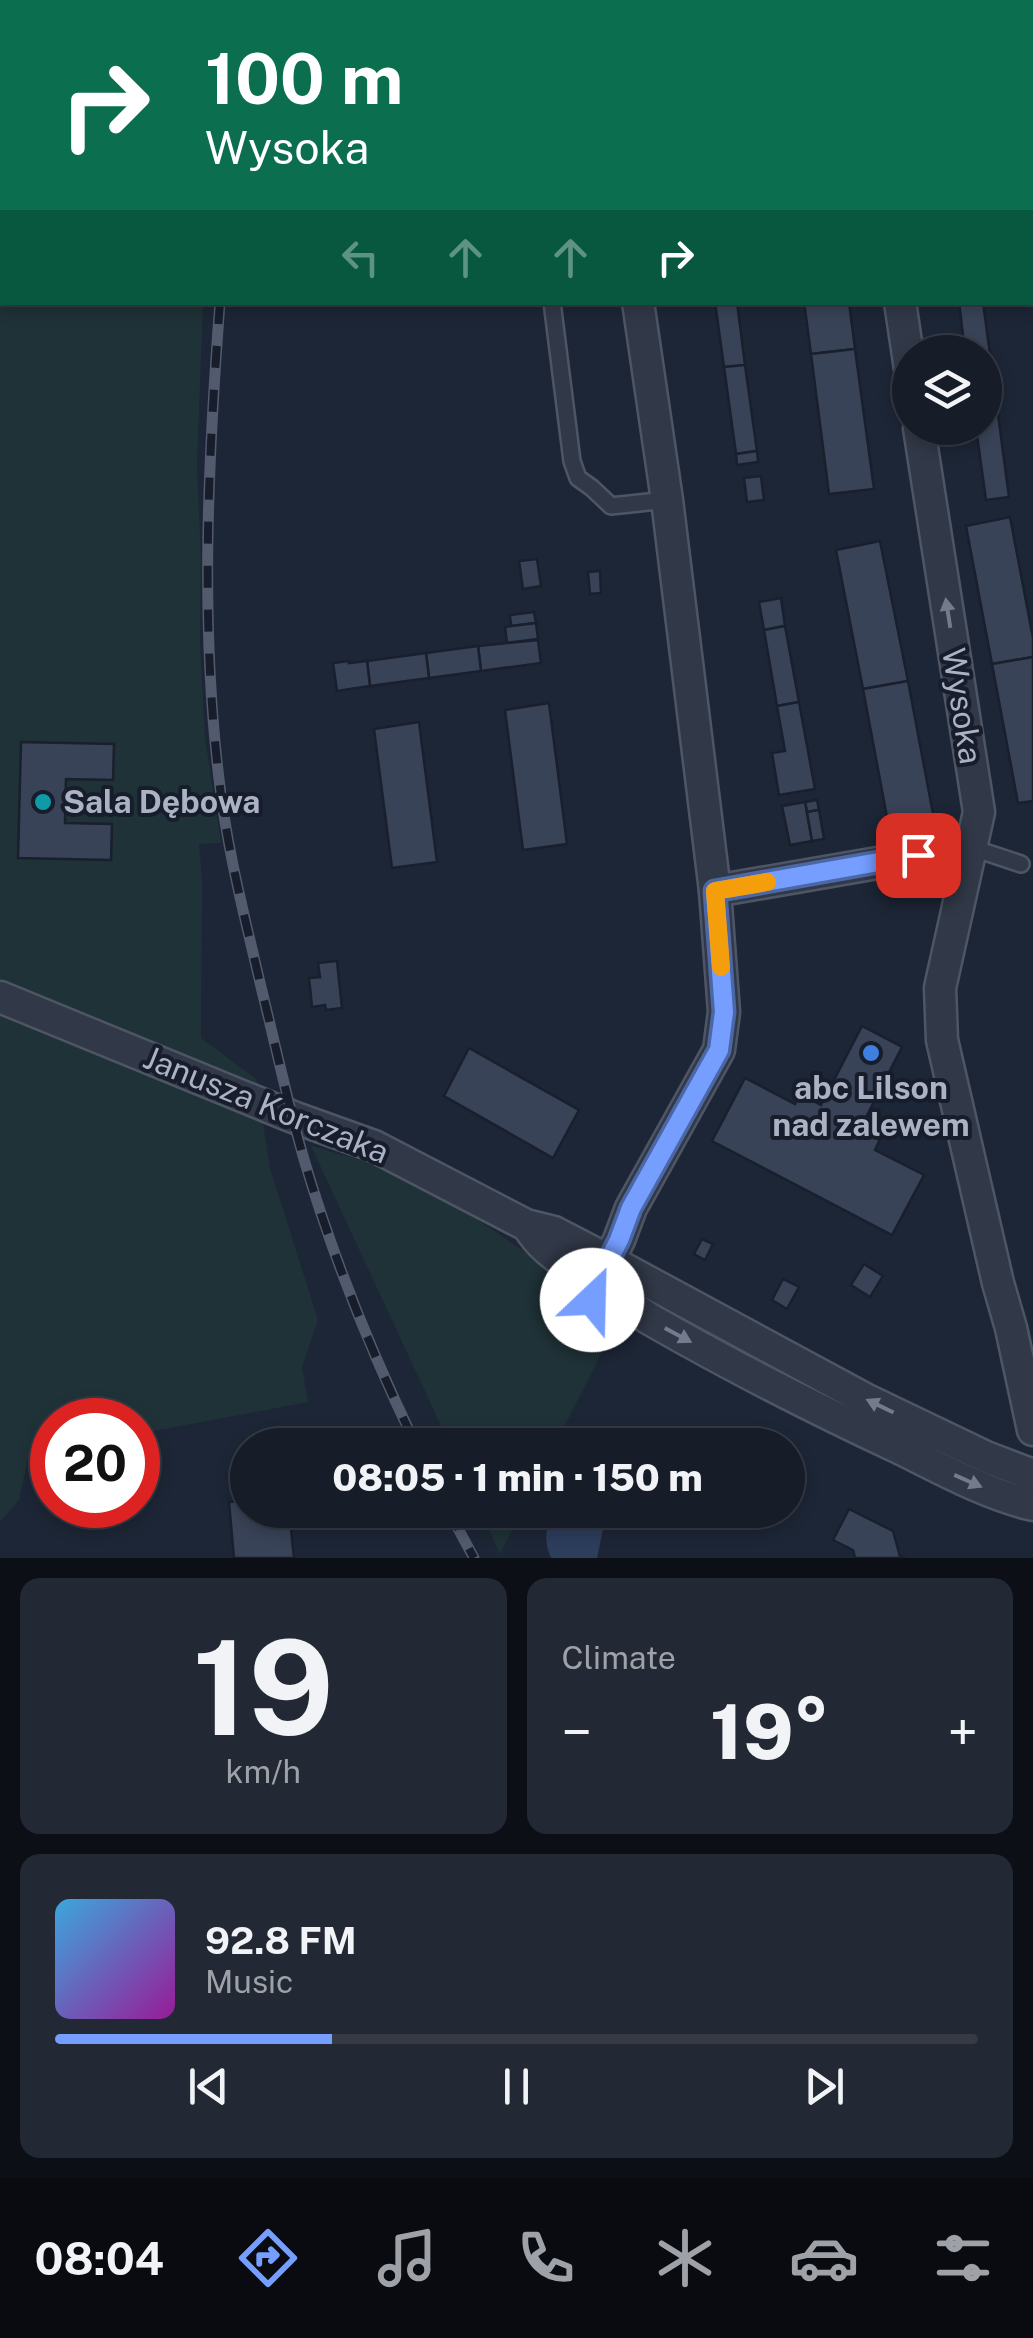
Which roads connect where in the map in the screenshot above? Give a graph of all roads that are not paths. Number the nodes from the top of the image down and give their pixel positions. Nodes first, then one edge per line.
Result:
1 (552, 305) edge
2 (638, 305) edge
3 (900, 305) edge
4 (905, 335) edge
5 (922, 445) edge
6 (667, 500) junction
7 (970, 847) junction
8 (1021, 864) dead end
9 (715, 891) junction
10 (0, 997) edge
11 (603, 1271) junction
12 (585, 1319) dead end
13 (1033, 1430) edge
14 (1030, 1482) edge

1 - 6 lane
2 - 6 street
3 - 4 street
7 -> 5 street, Wysoka
6 - 9 street
7 - 8 lane
7 - 9 street
7 - 13 street, Wysoka
9 - 11 street
10 - 11 street, Janusza Korczaka
11 - 12 lane
11 - 14 street

